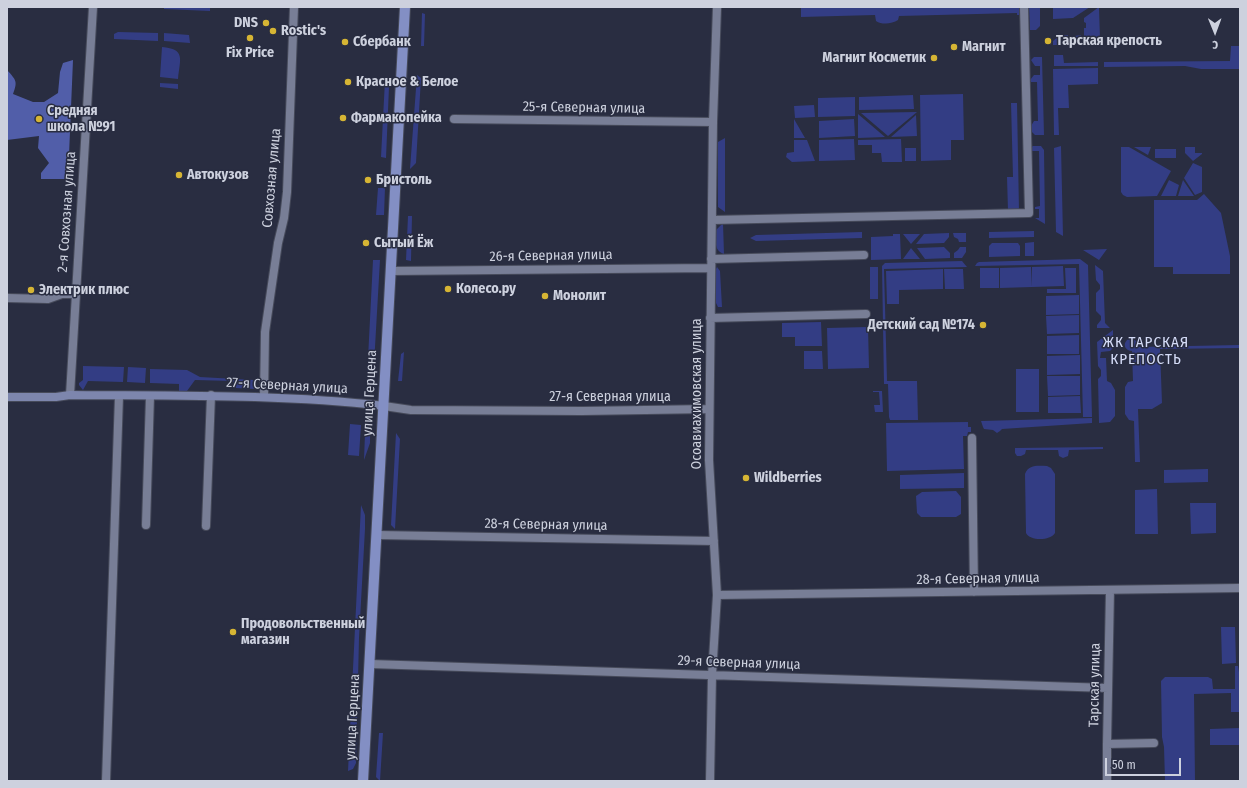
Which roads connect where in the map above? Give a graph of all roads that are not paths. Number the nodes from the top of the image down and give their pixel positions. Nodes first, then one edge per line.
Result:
1 (92, 7) edge
2 (294, 7) edge
3 (405, 7) edge
4 (717, 7) edge
5 (1024, 7) edge
6 (454, 119) dead end
7 (713, 122) junction
8 (712, 220) junction
9 (864, 255) dead end
10 (711, 258) junction
11 (711, 268) junction
12 (391, 271) junction
13 (75, 294) junction
14 (7, 298) edge
15 (866, 314) dead end
16 (710, 318) junction
17 (70, 395) junction
18 (211, 395) junction
19 (119, 396) junction
20 (150, 396) junction
21 (7, 397) edge
22 (264, 397) junction
23 (384, 406) junction
24 (709, 409) junction
25 (972, 438) dead end
26 (146, 525) dead end
27 (206, 526) dead end
28 (377, 535) junction
29 (714, 541) junction
30 (1240, 588) edge
31 (1110, 590) junction
32 (974, 592) junction
33 (717, 595) junction
34 (370, 664) junction
35 (712, 676) junction
36 (1108, 688) junction
37 (1154, 743) dead end
38 (1106, 744) junction
39 (106, 781) edge
40 (363, 781) edge
41 (710, 781) edge
42 (1107, 781) edge

1 - 13 street, 2-я Совхозная улица
2 - 22 street, Совхозная улица
3 - 12 main road, улица Герцена
4 - 7 street, Осоавиахимовская улица
5 - 8 street
6 - 7 street, 25-я Северная улица
7 - 8 street, Осоавиахимовская улица
8 - 10 street, Осоавиахимовская улица
9 - 10 street
10 - 11 street, Осоавиахимовская улица
11 - 12 street, 26-я Северная улица
11 - 16 street, Осоавиахимовская улица
12 - 23 main road, улица Герцена
13 - 14 street
13 - 17 street, 2-я Совхозная улица
15 - 16 street
16 - 24 street, Осоавиахимовская улица
17 - 19 street, 27-я Северная улица
17 - 21 street, 27-я Северная улица
18 - 20 street, 27-я Северная улица
18 - 22 street, 27-я Северная улица
18 - 27 street
19 - 20 street, 27-я Северная улица
19 - 39 street
20 - 26 street
22 - 23 street, 27-я Северная улица
23 - 24 street, 27-я Северная улица
23 - 28 main road, улица Герцена
24 - 29 street, Осоавиахимовская улица
25 - 32 street
28 - 29 street, 28-я Северная улица
28 - 34 main road, улица Герцена
29 - 33 street, Осоавиахимовская улица
30 - 31 street, 28-я Северная улица
31 - 32 street, 28-я Северная улица
31 - 36 street, Тарская улица
32 - 33 street, 28-я Северная улица
33 - 35 street, Осоавиахимовская улица
34 - 35 street, 29-я Северная улица
34 - 40 main road, улица Герцена
35 - 36 street, 29-я Северная улица
35 - 41 street, Осоавиахимовская улица
36 - 38 street, Тарская улица
37 - 38 street
38 - 42 street, Тарская улица

